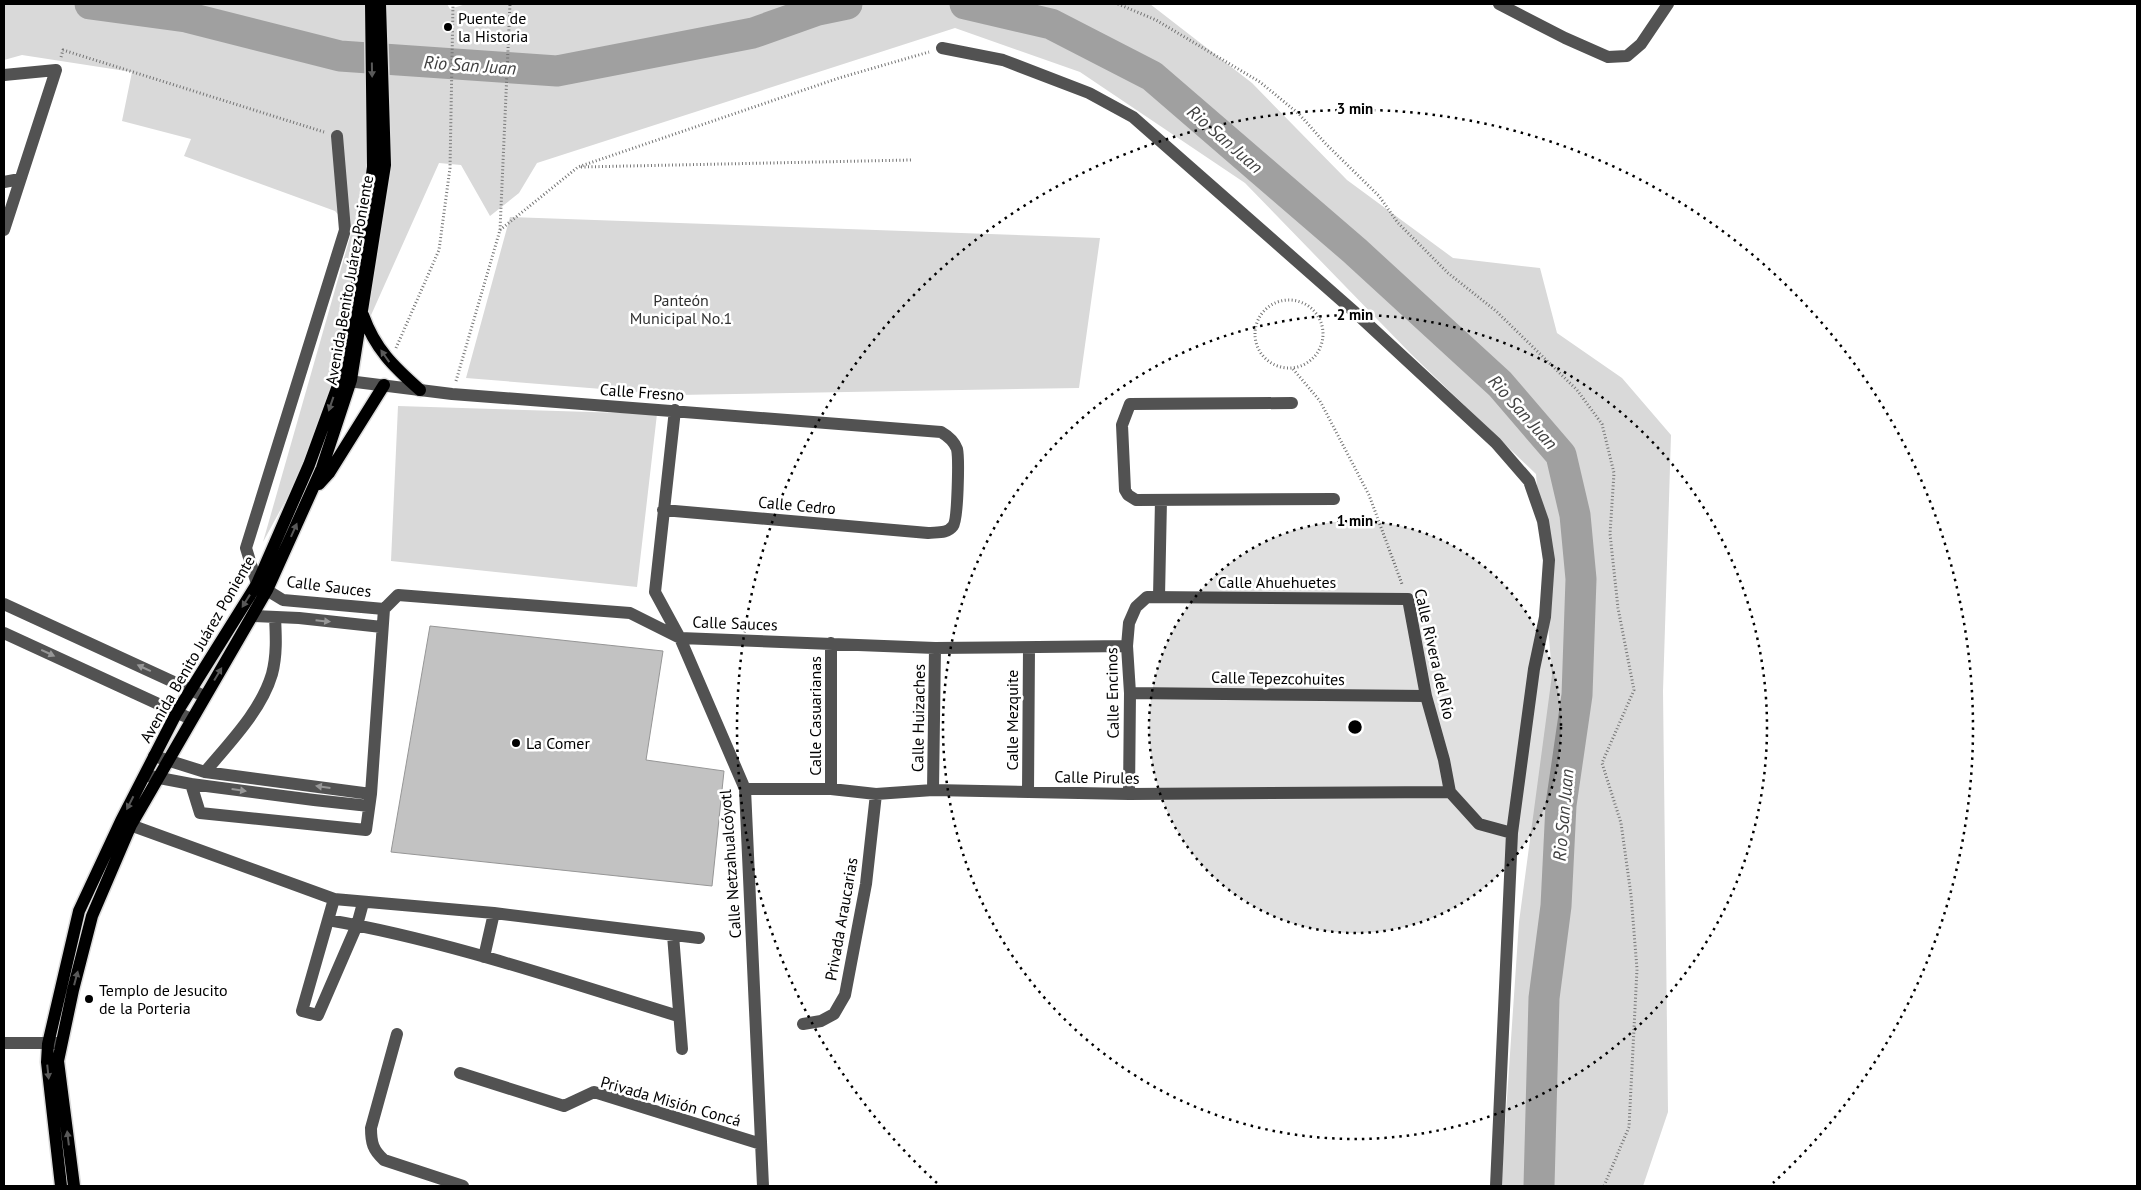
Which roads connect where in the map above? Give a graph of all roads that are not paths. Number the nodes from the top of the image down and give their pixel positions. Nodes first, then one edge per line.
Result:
1 (371, 4) edge
2 (380, 4) edge
3 (1499, 4) edge
4 (1668, 4) edge
5 (942, 48) road end
6 (4, 75) edge
7 (337, 136) road end
8 (379, 166) junction
9 (20, 179) junction
10 (4, 182) edge
11 (4, 230) edge
12 (363, 314) junction
13 (345, 380) junction
14 (384, 385) junction
15 (420, 390) junction
16 (1292, 403) dead end
17 (675, 410) junction
18 (941, 432) joint
19 (310, 493) junction
20 (1334, 499) dead end
21 (1161, 500) junction
22 (664, 510) junction
23 (262, 587) junction
24 (1153, 597) junction
25 (1408, 599) joint
26 (4, 604) edge
27 (384, 609) junction
28 (253, 616) junction
29 (275, 616) junction
30 (382, 627) junction
31 (4, 633) edge
32 (680, 638) junction
33 (831, 643) junction
34 (1127, 646) junction
35 (935, 648) junction
36 (1029, 648) junction
37 (190, 689) junction
38 (1130, 693) junction
39 (204, 696) junction
40 (1426, 696) junction
41 (177, 712) junction
42 (191, 719) junction
43 (154, 756) junction
44 (168, 760) junction
45 (205, 772) junction
46 (144, 775) junction
47 (158, 778) junction
48 (191, 784) junction
49 (744, 789) junction
50 (831, 789) junction
51 (933, 790) junction
52 (1028, 792) junction
53 (1450, 792) junction
54 (876, 794) junction
55 (1129, 794) junction
56 (370, 800) junction
57 (126, 823) junction
58 (1512, 833) junction
59 (334, 899) junction
60 (363, 903) junction
61 (494, 913) junction
62 (328, 920) junction
63 (357, 925) junction
64 (673, 934) junction
65 (699, 938) dead end
66 (484, 957) junction
67 (678, 1016) junction
68 (803, 1024) dead end
69 (397, 1034) dead end
70 (4, 1043) edge
71 (62, 1043) junction
72 (48, 1044) junction
73 (682, 1049) dead end
74 (460, 1073) dead end
75 (761, 1144) junction
76 (61, 1186) edge
77 (74, 1186) edge
78 (464, 1186) edge
79 (763, 1186) edge
80 (1496, 1186) edge

1 -> 8 main road, Avenida Benito Juárez Poniente
2 - 8 main road, Avenida Benito Juárez Poniente
3 - 4 street
5 - 58 street
6 - 9 street
7 - 23 street
8 - 12 main road, Avenida Benito Juárez Poniente
8 - 13 main road, Avenida Benito Juárez Poniente
9 - 10 street
9 - 11 street
12 - 13 main road, Avenida Benito Juárez Poniente
15 -> 12 main road
13 - 14 street, Calle Fresno
13 - 19 main road, Avenida Benito Juárez Poniente
13 -> 23 main road, Avenida Benito Juárez Poniente
14 - 15 street, Calle Fresno
14 - 19 main road
15 - 17 street, Calle Fresno
16 - 21 street
17 - 18 street, Calle Fresno
17 - 22 street, Calle Netzahualcóyotl
18 - 22 street, Calle Cedro
23 -> 19 main road, Avenida Benito Juárez Poniente
20 - 21 street
21 - 24 street
22 - 32 street, Calle Netzahualcóyotl
23 - 27 street, Calle Sauces
23 - 28 main road, Avenida Benito Juárez Poniente
23 -> 37 main road, Avenida Benito Juárez Poniente
24 - 25 street, Calle Ahuehuetes
24 - 34 street, Calle Encinos
25 - 40 street, Calle Rivera del Río
37 -> 26 street
27 - 30 street
27 - 32 street, Calle Sauces
28 - 29 street
39 -> 28 main road, Avenida Benito Juárez Poniente
29 -> 30 street
29 - 45 street
30 - 56 street
31 -> 41 street
32 - 33 street, Calle Sauces
32 - 49 street, Calle Netzahualcóyotl
33 - 35 street, Calle Sauces
33 - 50 street, Calle Casuarianas
34 - 36 street, Calle Sauces
34 - 38 street, Calle Encinos
35 - 36 street, Calle Sauces
35 - 51 street, Calle Huizaches
36 - 52 street, Calle Mezquite
37 - 39 street
37 - 41 main road, Avenida Benito Juárez Poniente
38 - 40 street, Calle Tepezcohuites
38 - 55 street, Calle Encinos
39 - 42 main road, Avenida Benito Juárez Poniente
40 - 53 street, Calle Rivera del Río
41 - 42 street
41 - 43 main road, Avenida Benito Juárez Poniente
42 - 44 main road, Avenida Benito Juárez Poniente
43 - 44 street
43 - 46 main road, Avenida Benito Juárez Poniente
44 - 45 street
44 - 47 main road, Avenida Benito Juárez Poniente
56 -> 45 street
46 - 47 street
46 -> 57 main road, Avenida Benito Juárez Poniente
47 - 48 street
47 - 57 main road, Avenida Benito Juárez Poniente
48 -> 56 street
48 - 56 street
49 - 50 street, Calle Pirules
49 - 75 street, Calle Netzahualcóyotl
50 - 54 street, Calle Pirules
51 - 52 street, Calle Pirules
51 - 54 street, Calle Pirules
52 - 55 street, Calle Pirules
53 - 55 street, Calle Pirules
53 - 58 street
54 - 68 street, Privada Araucarias
57 - 59 street
71 -> 57 main road, Avenida Benito Juárez Poniente
57 - 72 main road, Avenida Benito Juárez Poniente
58 - 80 street
59 - 60 street
59 - 62 street
60 - 61 street
60 - 63 street
61 - 64 street
61 - 66 street
62 - 63 street
62 - 63 street
63 - 66 street
64 - 65 street
64 - 67 street
66 - 67 street
67 - 73 street
69 - 78 street
70 - 72 street
71 - 72 street
77 -> 71 main road, Avenida Benito Juárez Poniente
72 -> 76 main road, Avenida Benito Juárez Poniente
74 - 75 street, Privada Misión Concá
75 - 79 street, Calle Netzahualcóyotl

